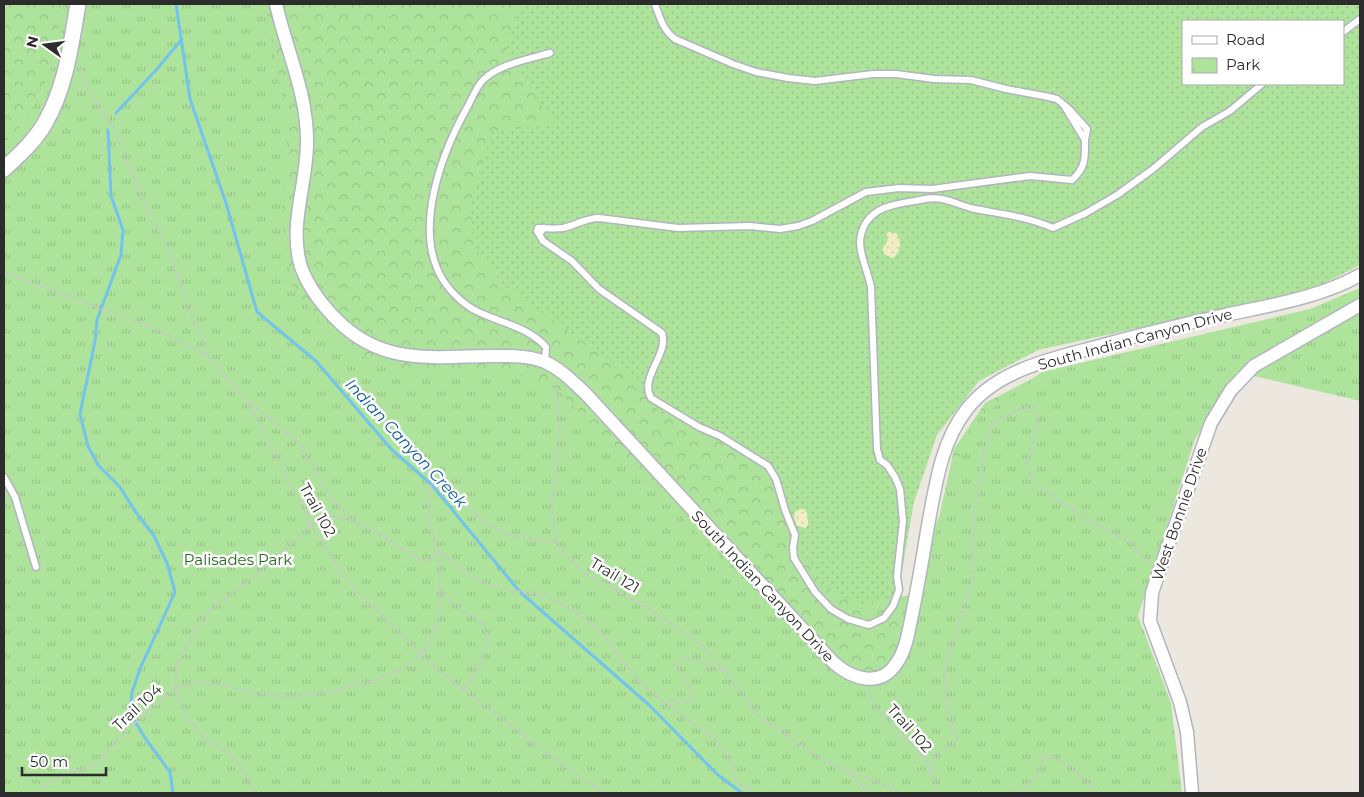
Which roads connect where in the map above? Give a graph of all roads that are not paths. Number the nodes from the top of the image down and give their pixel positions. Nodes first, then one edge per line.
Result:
1 (78, 4) edge
2 (276, 4) edge
3 (655, 4) edge
4 (1360, 19) edge
5 (1344, 31) edge
6 (550, 53) dead end
7 (1261, 85) edge
8 (4, 169) edge
9 (1360, 275) edge
10 (1360, 305) edge
11 (550, 365) junction
12 (4, 477) edge
13 (36, 567) dead end
14 (1192, 793) edge

1 - 8 street
2 - 11 street, South Indian Canyon Drive
3 - 7 lane
4 - 5 lane
6 - 11 lane
9 - 11 street, South Indian Canyon Drive
10 - 14 street, West Bonnie Drive
12 - 13 lane

